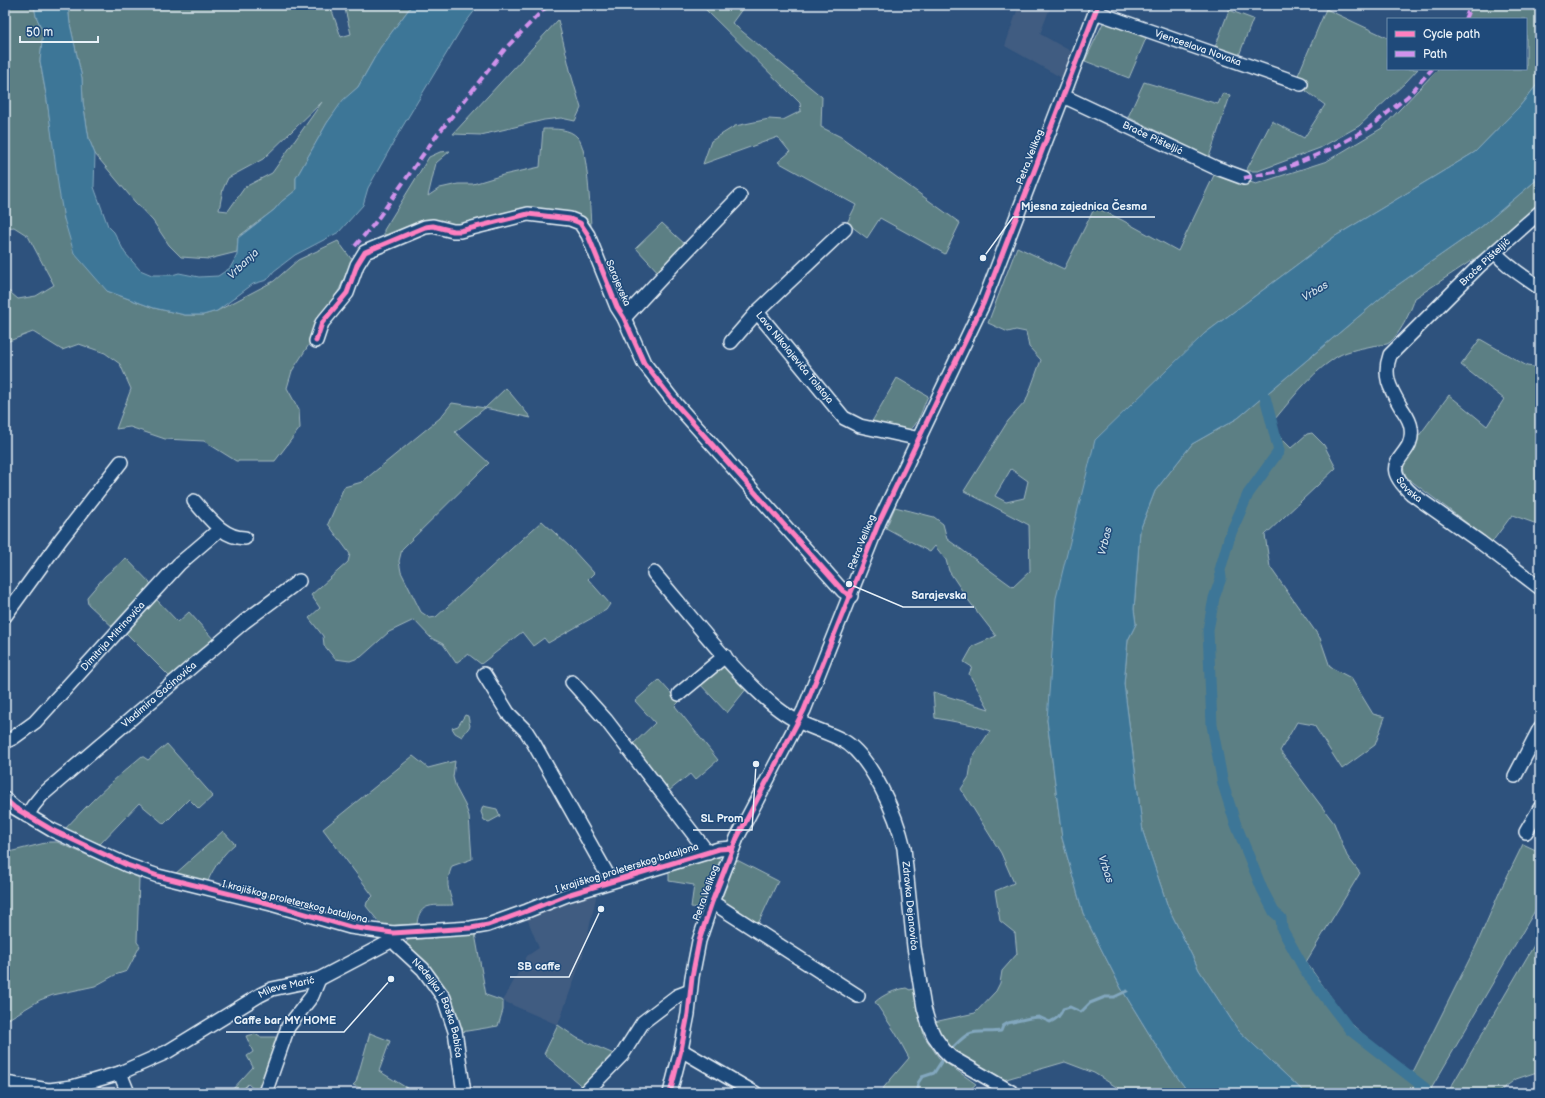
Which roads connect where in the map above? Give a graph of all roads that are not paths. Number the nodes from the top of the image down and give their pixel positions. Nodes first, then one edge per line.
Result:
1 (1096, 9) edge
2 (1301, 84) dead end
3 (1063, 96) junction
4 (1244, 178) dead end
5 (740, 196) dead end
6 (1540, 212) edge
7 (846, 229) dead end
8 (1495, 252) junction
9 (1540, 288) edge
10 (757, 312) junction
11 (1432, 312) joint
12 (624, 318) junction
13 (316, 341) dead end
14 (732, 342) dead end
15 (920, 439) junction
16 (121, 462) dead end
17 (194, 501) dead end
18 (220, 529) junction
19 (245, 538) dead end
20 (654, 573) dead end
21 (299, 581) dead end
22 (1540, 588) edge
23 (851, 596) junction
24 (5, 616) edge
25 (725, 656) junction
26 (484, 674) dead end
27 (572, 682) dead end
28 (679, 694) dead end
29 (799, 722) junction
30 (1540, 728) edge
31 (5, 742) edge
32 (1515, 776) dead end
33 (5, 799) edge
34 (1540, 808) edge
35 (27, 816) junction
36 (1526, 832) dead end
37 (733, 848) junction
38 (708, 853) junction
39 (611, 881) junction
40 (712, 902) junction
41 (393, 936) junction
42 (319, 979) junction
43 (690, 991) junction
44 (858, 996) dead end
45 (681, 1050) junction
46 (120, 1073) junction
47 (5, 1082) edge
48 (128, 1093) edge
49 (265, 1093) edge
50 (464, 1093) edge
51 (585, 1093) edge
52 (670, 1093) edge
53 (754, 1093) edge
54 (1013, 1093) edge

1 - 2 street, Vjenceslava Novaka
1 - 3 street, Petra Velikog
3 - 4 street, Braće Pišteljić
3 - 15 street, Petra Velikog
5 - 12 street
6 - 8 street, Braće Pišteljić
7 - 10 street, Lava Nikolajeviča Tolstoja
8 - 9 street
8 - 11 street, Braće Pišteljić
10 - 14 street
10 - 15 street, Lava Nikolajeviča Tolstoja
11 - 22 street, Savska
12 - 13 street, Sarajevska
12 - 23 street, Sarajevska
15 - 23 street, Petra Velikog
16 - 24 street
17 - 18 street
18 - 19 street
18 - 31 street, Dimitrija Mitrinovića
20 - 25 street, Zdravka Dejanovića
21 - 35 street, Vladimira Gaćinovića
23 - 29 street, Petra Velikog
25 - 28 street
25 - 29 street, Zdravka Dejanovića
26 - 39 street
27 - 38 street
29 - 37 street, Petra Velikog
29 - 54 street, Zdravka Dejanovića
30 - 32 street
33 - 35 street, I krajiškog proleterskog bataljona
34 - 36 street
35 - 41 street, I krajiškog proleterskog bataljona
37 - 38 street, I krajiškog proleterskog bataljona
37 - 40 street, Petra Velikog
38 - 39 street, I krajiškog proleterskog bataljona
39 - 41 street, I krajiškog proleterskog bataljona
40 - 43 street, Petra Velikog
40 - 44 street
41 - 42 street, Mileve Marić
41 - 50 street, Nedeljka i Boška Babića
42 - 46 street, Mileve Marić
42 - 49 street
43 - 45 street, Petra Velikog
43 - 51 street
45 - 52 street, Petra Velikog
45 - 53 street
46 - 47 street, Mileve Marić
46 - 48 street

